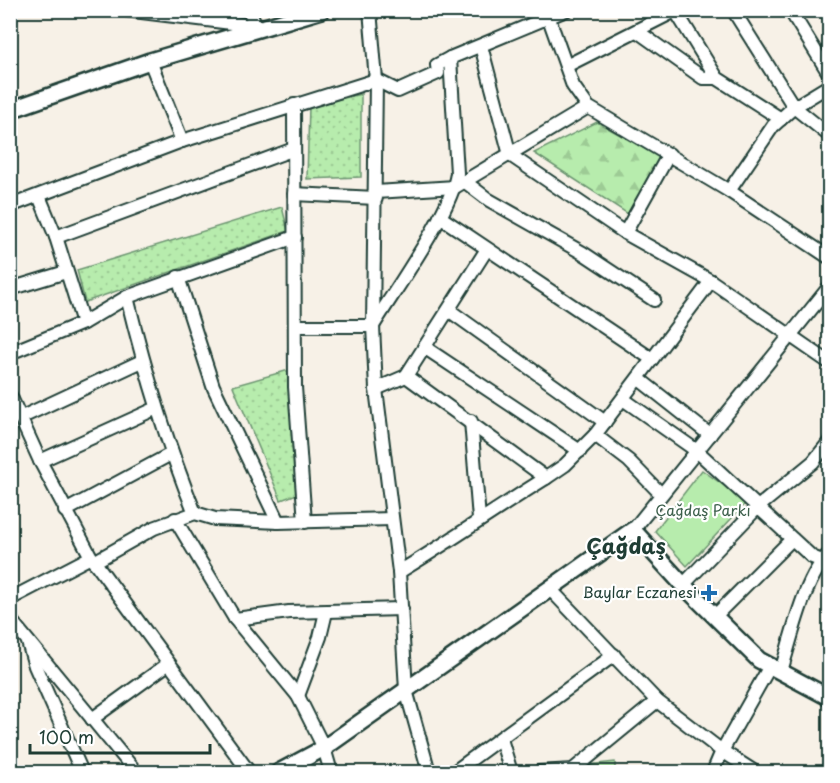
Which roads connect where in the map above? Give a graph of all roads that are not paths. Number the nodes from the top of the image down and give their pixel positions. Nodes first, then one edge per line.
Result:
1 (125, 10) edge
2 (249, 10) edge
3 (370, 10) edge
4 (566, 10) edge
5 (733, 10) edge
6 (319, 11) edge
7 (675, 11) edge
8 (792, 12) edge
9 (185, 13) edge
10 (548, 15) edge
11 (257, 28) junction
12 (637, 31) junction
13 (481, 46) junction
14 (450, 58) junction
15 (150, 61) junction
16 (566, 66) junction
17 (830, 75) edge
18 (717, 78) junction
19 (376, 80) junction
20 (830, 85) edge
21 (294, 105) junction
22 (588, 107) junction
23 (794, 107) junction
24 (10, 110) edge
25 (781, 119) junction
26 (830, 136) edge
27 (182, 141) junction
28 (294, 149) junction
29 (669, 154) junction
30 (510, 155) junction
31 (460, 184) junction
32 (729, 191) junction
33 (294, 194) junction
34 (376, 195) junction
35 (39, 196) junction
36 (10, 206) edge
37 (440, 216) junction
38 (625, 233) junction
39 (56, 237) junction
40 (295, 237) junction
41 (487, 249) junction
42 (830, 258) edge
43 (66, 272) junction
44 (178, 277) junction
45 (711, 281) junction
46 (830, 286) edge
47 (10, 289) edge
48 (127, 297) junction
49 (654, 300) dead end
50 (450, 310) junction
51 (83, 323) junction
52 (296, 326) junction
53 (373, 326) junction
54 (789, 336) junction
55 (424, 347) junction
56 (10, 353) edge
57 (652, 359) junction
58 (142, 361) junction
59 (830, 363) edge
60 (406, 376) junction
61 (639, 379) junction
62 (376, 389) junction
63 (10, 395) edge
64 (623, 399) junction
65 (157, 408) junction
66 (20, 418) junction
67 (471, 421) junction
68 (604, 422) junction
69 (595, 435) junction
70 (710, 435) junction
71 (830, 441) edge
72 (580, 451) junction
73 (697, 451) junction
74 (171, 454) junction
75 (40, 461) junction
76 (546, 478) junction
77 (661, 494) junction
78 (758, 507) junction
79 (65, 511) junction
80 (195, 513) junction
81 (175, 519) junction
82 (392, 519) junction
83 (479, 519) junction
84 (278, 522) junction
85 (305, 522) junction
86 (633, 531) junction
87 (792, 539) junction
88 (826, 559) edge
89 (93, 560) junction
90 (399, 572) junction
91 (683, 585) junction
92 (551, 590) junction
93 (10, 599) edge
94 (402, 609) junction
95 (326, 612) junction
96 (715, 616) junction
97 (10, 619) edge
98 (235, 620) junction
99 (26, 636) junction
100 (614, 655) junction
101 (168, 664) junction
102 (776, 669) junction
103 (406, 690) junction
104 (298, 696) junction
105 (830, 698) edge
106 (657, 701) junction
107 (92, 718) junction
108 (501, 739) junction
109 (324, 748) junction
110 (722, 751) junction
111 (573, 771) edge
112 (82, 772) edge
113 (136, 772) edge
114 (249, 772) edge
115 (279, 772) edge
116 (331, 772) edge
117 (429, 772) edge
118 (454, 772) edge
119 (511, 772) edge
120 (539, 772) edge
121 (712, 772) edge
122 (755, 772) edge

1 - 9 street
2 - 11 street
3 - 19 street
4 - 10 street
5 - 23 street
6 - 11 street
7 - 12 street
7 - 18 street
8 - 17 street
9 - 11 street
10 - 13 street
10 - 16 street
11 - 15 street
12 - 16 street
12 - 18 street
13 - 14 street
13 - 30 street
14 - 19 street
14 - 31 street
15 - 24 street
15 - 27 street
16 - 22 street
18 - 25 street
19 - 21 street
19 - 34 street
20 - 23 street
21 - 27 street
21 - 28 street
22 - 29 street
22 - 30 street
23 - 25 street
23 - 26 street
25 - 32 street
27 - 35 street
28 - 33 street
28 - 39 street
29 - 32 street
29 - 38 street
30 - 31 street
30 - 38 street
31 - 34 street
31 - 37 street
31 - 49 street
32 - 42 street
33 - 34 street
33 - 40 street
34 - 53 street
35 - 36 street
35 - 39 street
37 - 41 street
37 - 53 street
38 - 45 street
39 - 43 street
40 - 44 street
40 - 52 street
41 - 50 street
41 - 57 street
43 - 47 street
43 - 51 street
44 - 48 street
44 - 84 street
45 - 54 street
45 - 57 street
46 - 54 street
48 - 51 street
48 - 58 street
50 - 55 street
50 - 68 street
51 - 56 street
52 - 53 street
52 - 85 street
53 - 62 street
54 - 59 street
54 - 70 street
55 - 60 street
55 - 72 street
57 - 61 street
58 - 65 street
58 - 66 street
60 - 62 street
60 - 67 street
61 - 64 street
61 - 70 street
62 - 82 street
63 - 66 street
64 - 68 street
64 - 73 street
65 - 74 street
65 - 75 street
66 - 75 street
67 - 76 street
67 - 83 street
68 - 69 street
69 - 72 street
69 - 77 street
70 - 73 street
71 - 78 street
72 - 76 street
73 - 77 street
73 - 78 street
74 - 79 street
74 - 80 street
75 - 79 street
76 - 83 street
77 - 86 street
78 - 87 street
78 - 91 street
79 - 89 street
80 - 81 street
80 - 84 street
81 - 89 street
81 - 98 street
82 - 85 street
82 - 90 street
83 - 90 street
84 - 85 street
86 - 91 street
86 - 92 street
87 - 88 street
87 - 96 street
88 - 102 street
89 - 93 street
89 - 101 street
90 - 94 street
91 - 96 street
92 - 100 street
92 - 103 street
94 - 95 street
94 - 103 street
95 - 98 street
95 - 104 street
96 - 102 street
97 - 99 street
98 - 104 street
99 - 107 street
99 - 112 street
100 - 106 street
100 - 108 street
101 - 107 street
101 - 114 street
102 - 105 street
102 - 110 street
103 - 109 street
103 - 117 street
104 - 109 street
106 - 110 street
106 - 111 street
107 - 113 street
108 - 118 street
108 - 119 street
109 - 115 street
109 - 116 street
110 - 121 street
110 - 122 street
111 - 120 street

